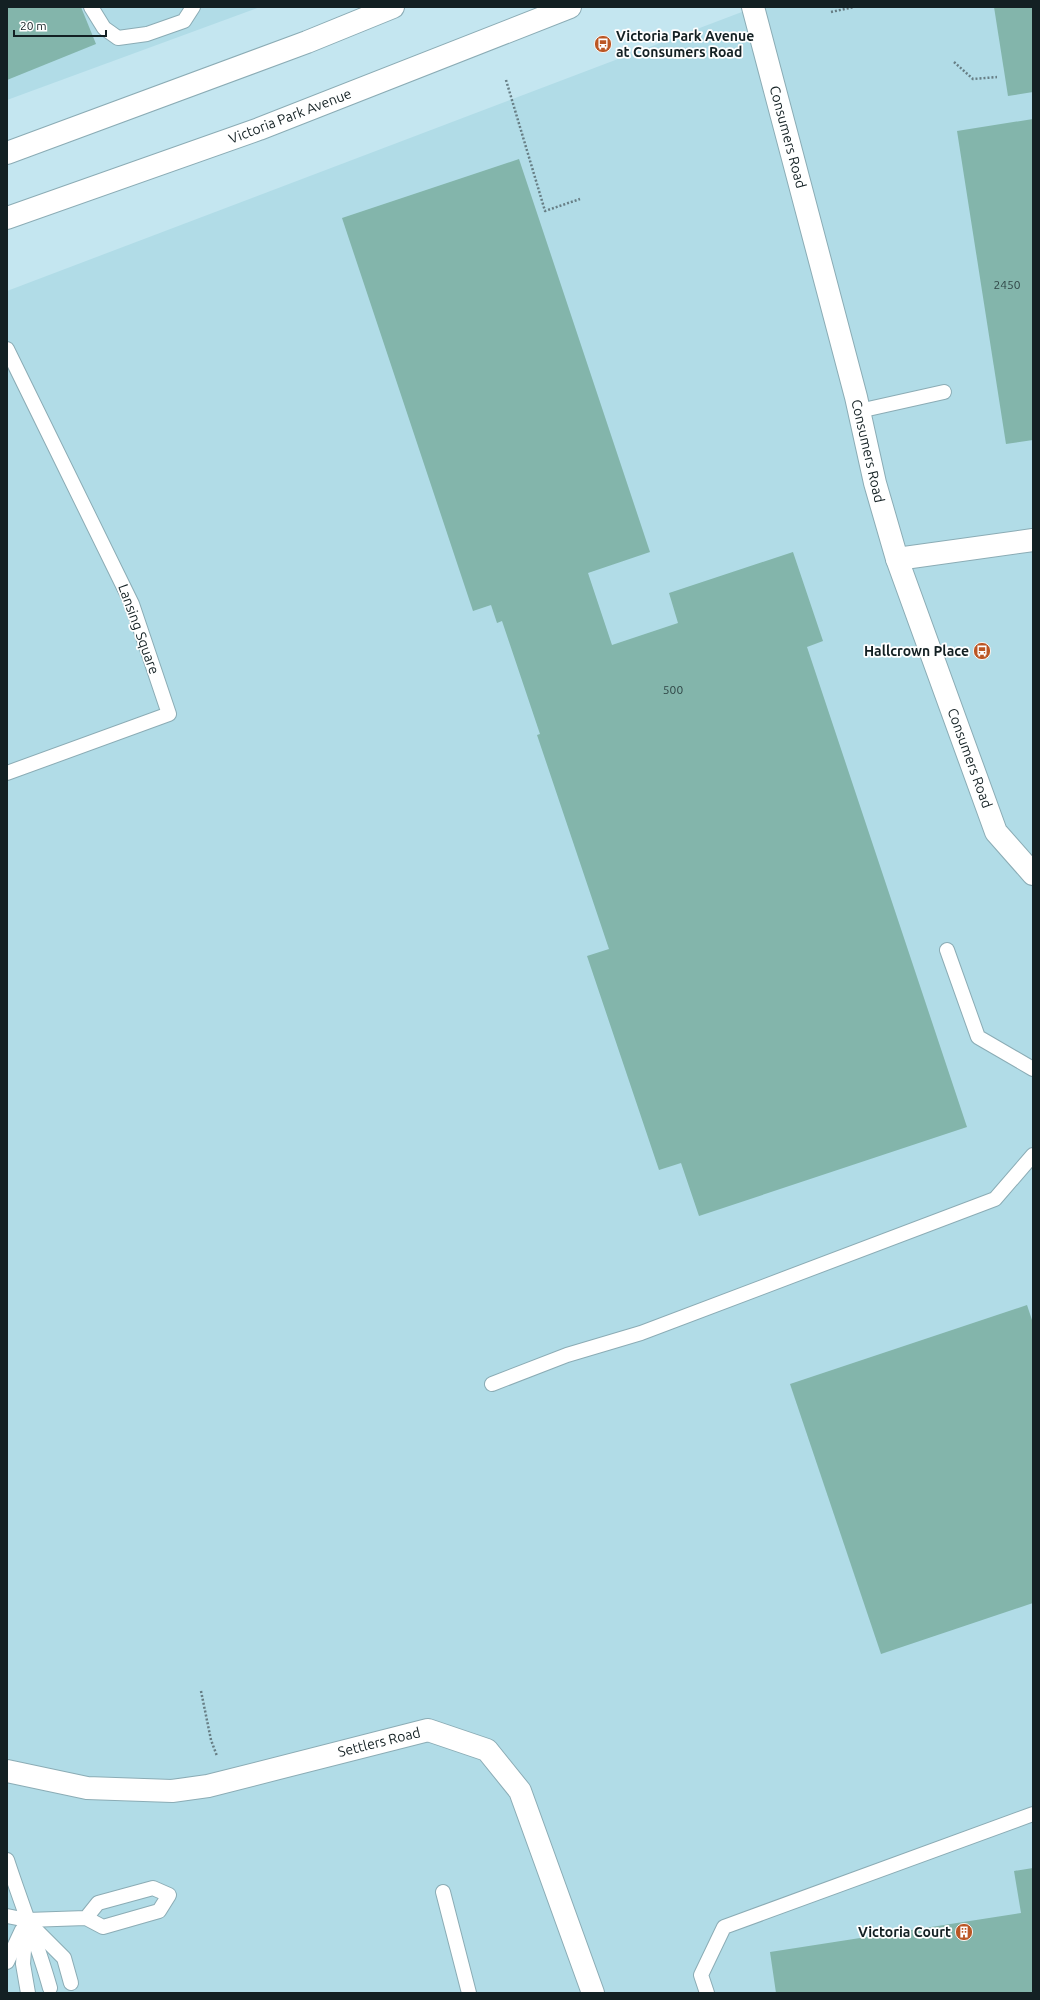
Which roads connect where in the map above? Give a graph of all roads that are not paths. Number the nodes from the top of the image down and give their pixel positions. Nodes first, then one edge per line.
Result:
1 (91, 7) edge
2 (193, 7) edge
3 (393, 7) edge
4 (570, 7) edge
5 (753, 7) edge
6 (7, 153) edge
7 (7, 218) edge
8 (7, 349) edge
9 (944, 392) dead end
10 (859, 411) junction
11 (1033, 540) edge
12 (897, 559) junction
13 (7, 773) edge
14 (1033, 874) edge
15 (947, 950) dead end
16 (1033, 1069) edge
17 (1033, 1155) edge
18 (492, 1384) dead end
19 (7, 1771) edge
20 (1033, 1814) edge
21 (7, 1860) edge
22 (443, 1892) dead end
23 (7, 1916) edge
24 (86, 1918) junction
25 (27, 1920) junction
26 (7, 1962) edge
27 (71, 1983) dead end
28 (50, 1988) dead end
29 (28, 1993) edge
30 (469, 1993) edge
31 (593, 1993) edge
32 (707, 1993) edge

1 - 2 lane
3 - 6 street
4 - 7 street, Victoria Park Avenue
5 - 10 street, Consumers Road
8 - 13 lane, Lansing Square
9 - 10 lane
10 - 12 street, Consumers Road
11 - 12 street
12 - 14 street, Consumers Road
15 - 16 lane
17 - 18 lane
19 - 31 street, Settlers Road
20 - 32 lane
21 - 25 lane
22 - 30 lane
23 - 25 lane
24 - 24 lane
24 - 25 lane
25 - 26 lane
25 - 27 lane
25 - 28 lane
25 - 29 lane

